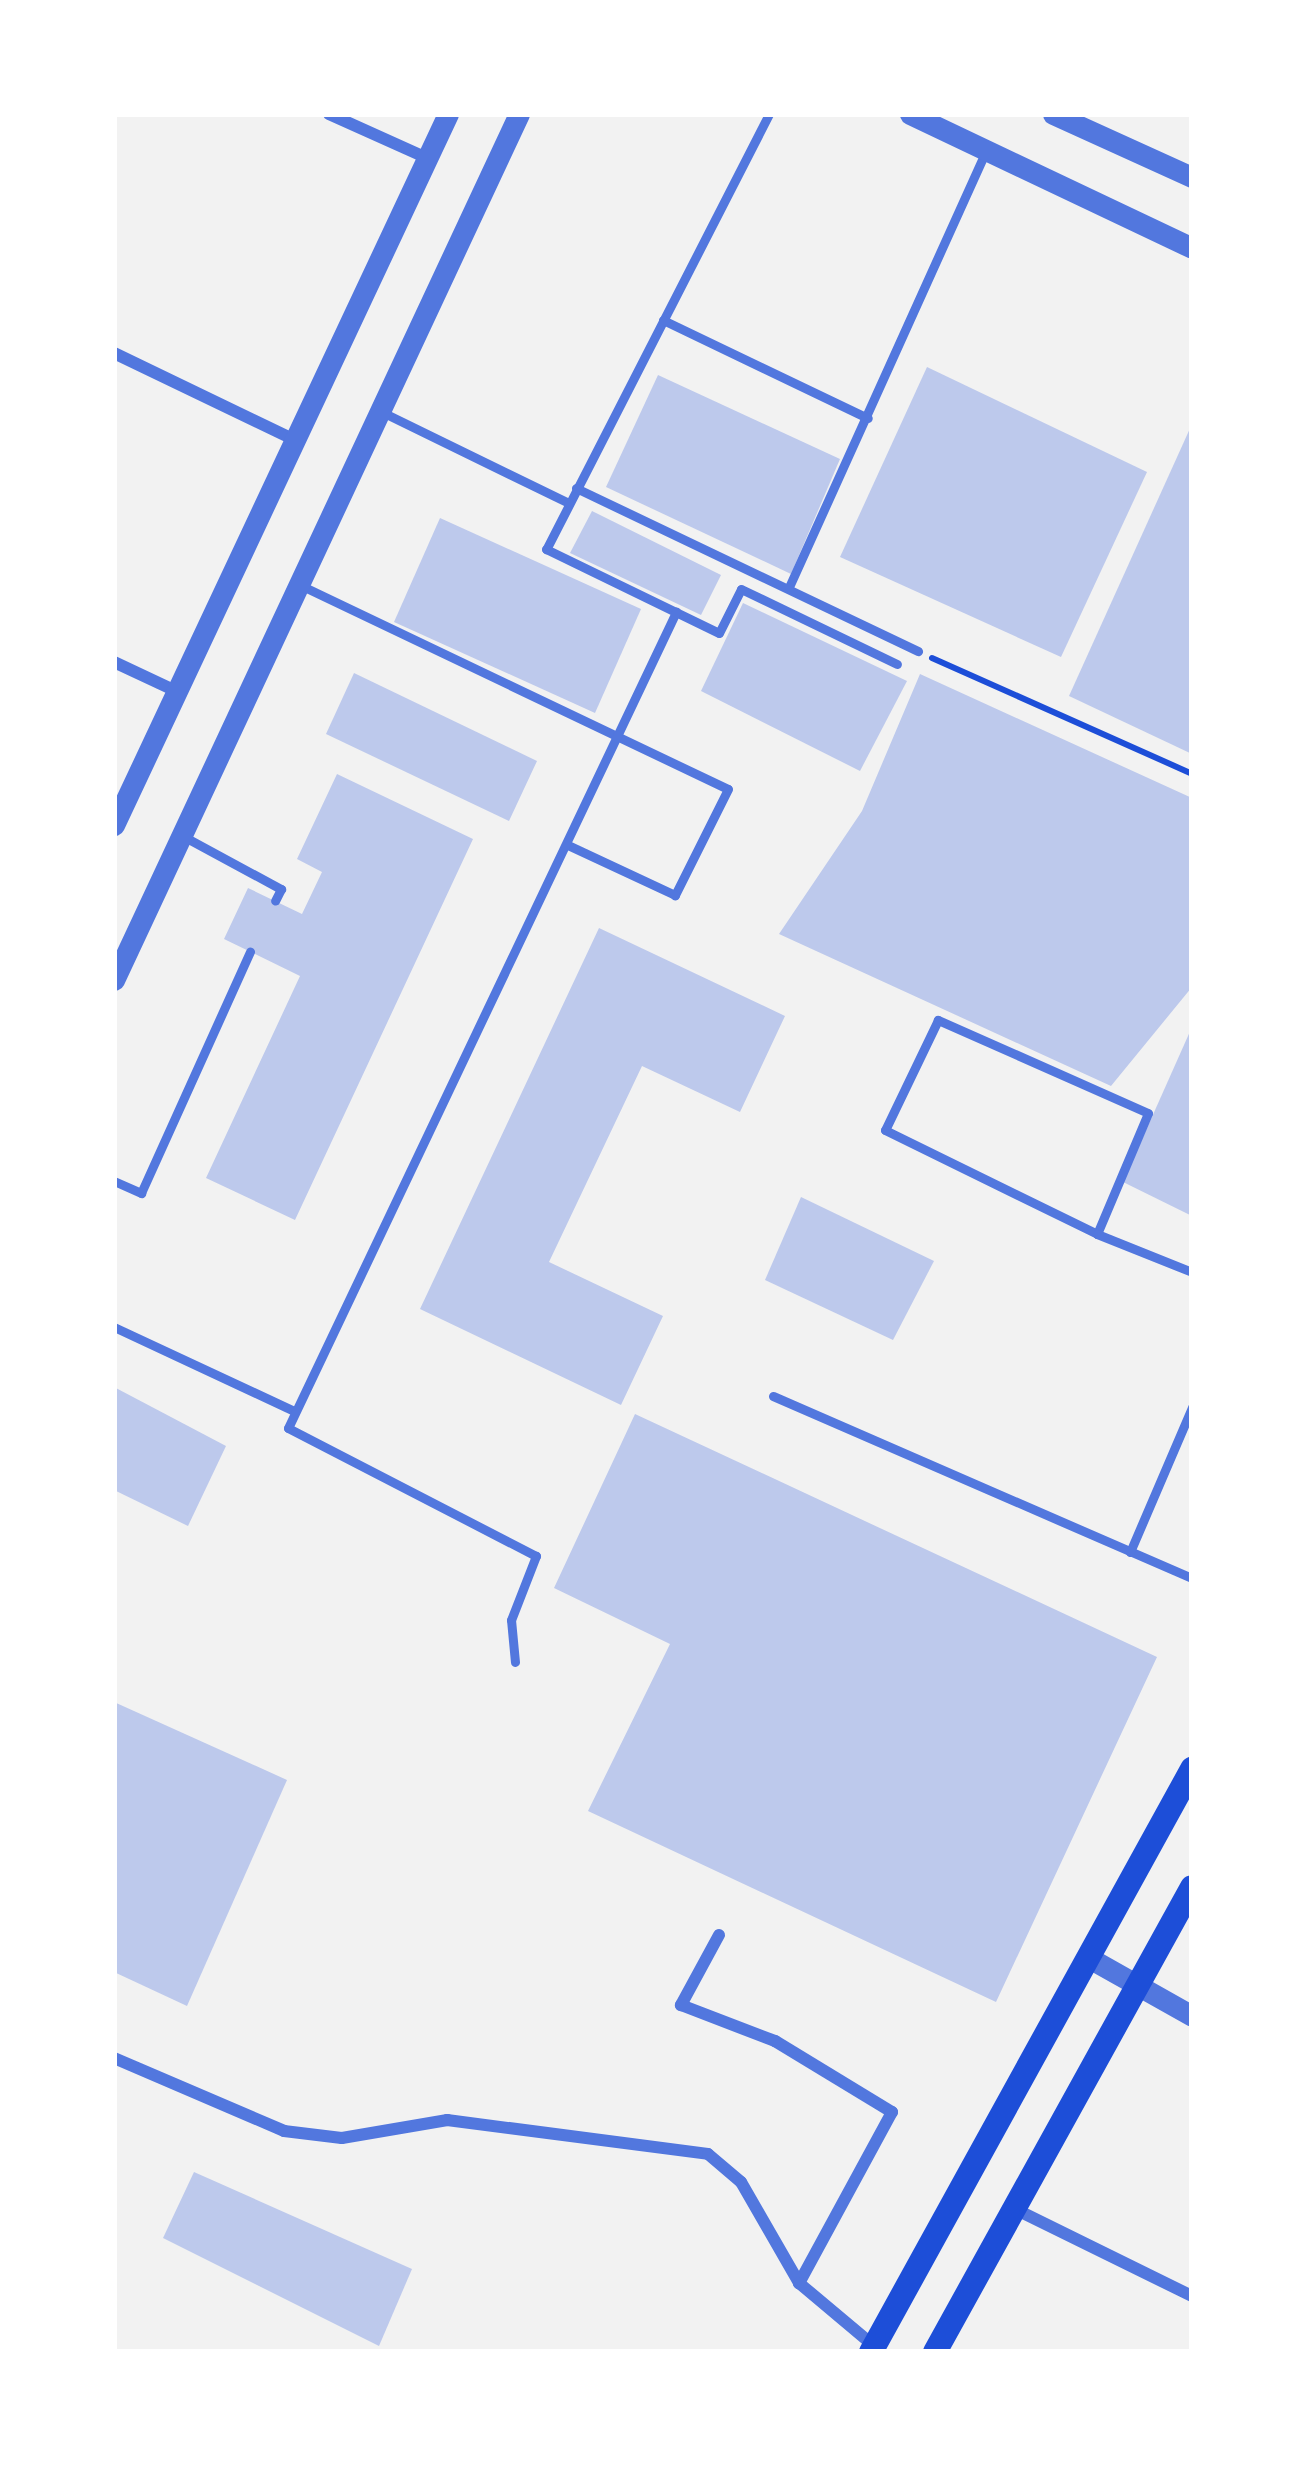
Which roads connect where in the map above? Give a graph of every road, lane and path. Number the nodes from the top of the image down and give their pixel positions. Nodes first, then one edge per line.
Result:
1 (329, 114) edge
2 (448, 114) edge
3 (518, 114) edge
4 (769, 114) edge
5 (910, 114) edge
6 (1053, 114) edge
7 (986, 151) junction
8 (427, 158) junction
9 (1192, 177) edge
10 (1192, 248) edge
11 (663, 320) junction
12 (114, 353) edge
13 (380, 411) junction
14 (868, 418) junction
15 (296, 441) junction
16 (576, 488) junction
17 (569, 503) junction
18 (298, 584) junction
19 (789, 587) junction
20 (676, 611) junction
21 (918, 651) joint
22 (114, 662) edge
23 (898, 664) dead end
24 (176, 691) junction
25 (616, 734) junction
26 (1192, 774) edge
27 (114, 825) edge
28 (181, 835) junction
29 (568, 844) junction
30 (275, 901) dead end
31 (250, 952) dead end
32 (114, 980) edge
33 (114, 1181) edge
34 (1097, 1234) junction
35 (1192, 1273) edge
36 (114, 1327) edge
37 (773, 1396) dead end
38 (1192, 1407) edge
39 (294, 1411) junction
40 (1130, 1552) junction
41 (1192, 1578) edge
42 (515, 1662) dead end
43 (1192, 1769) edge
44 (1192, 1887) edge
45 (719, 1935) dead end
46 (1091, 1959) junction
47 (1138, 1990) junction
48 (1192, 2016) edge
49 (114, 2058) edge
50 (1011, 2207) junction
51 (799, 2283) junction
52 (1192, 2296) edge
53 (873, 2349) edge
54 (935, 2352) edge

1 - 8 street
2 - 8 street
3 - 13 street
4 - 11 lane
5 - 7 street
6 - 9 street
7 - 10 street
7 - 14 lane
8 - 15 street
11 - 14 lane
11 - 16 lane
12 - 15 street
13 - 17 lane
13 - 18 street
14 - 19 lane
15 - 24 street
16 - 17 lane
16 - 19 lane
17 - 20 lane
18 - 25 lane
18 - 28 street
19 - 21 lane
20 - 23 lane
20 - 25 lane
21 - 26 path
22 - 24 street
24 - 27 street
25 - 29 lane
25 - 29 lane
28 - 30 lane
28 - 32 street
29 - 39 lane
31 - 33 lane
34 - 34 lane
34 - 35 lane
36 - 39 lane
37 - 40 lane
38 - 40 lane
39 - 42 lane
40 - 41 lane
43 - 46 main road
44 - 47 main road
45 - 51 street
46 - 47 street
46 - 53 main road
47 - 48 street
47 - 50 main road
49 - 51 street
50 - 52 street
50 - 54 main road
51 - 53 street

